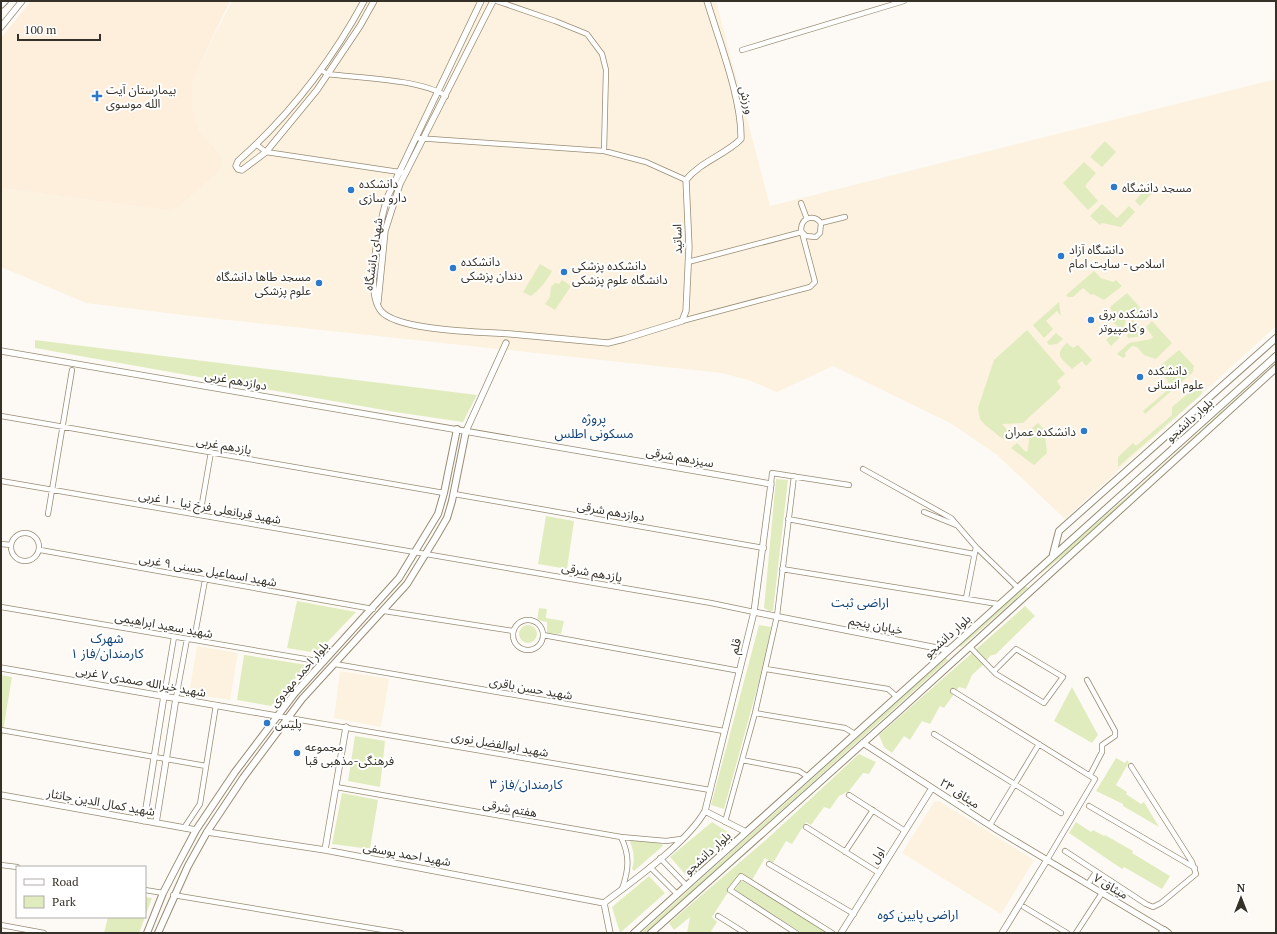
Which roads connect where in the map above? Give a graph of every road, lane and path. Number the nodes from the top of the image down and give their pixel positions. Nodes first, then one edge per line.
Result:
1 (5, 1) edge
2 (22, 1) edge
3 (364, 1) edge
4 (374, 1) edge
5 (481, 1) edge
6 (493, 1) edge
7 (497, 1) edge
8 (707, 1) edge
9 (904, 1) edge
10 (1, 5) edge
11 (1, 27) edge
12 (742, 50) dead end
13 (321, 70) junction
14 (327, 74) junction
15 (438, 91) junction
16 (446, 96) junction
17 (285, 116) junction
18 (290, 121) junction
19 (416, 138) junction
20 (424, 139) junction
21 (257, 145) junction
22 (604, 151) junction
23 (266, 152) junction
24 (400, 171) junction
25 (406, 173) junction
26 (686, 180) junction
27 (801, 203) dead end
28 (845, 217) dead end
29 (807, 218) junction
30 (821, 223) junction
31 (802, 232) junction
32 (688, 262) junction
33 (377, 304) junction
34 (682, 321) junction
35 (1276, 338) edge
36 (506, 343) dead end
37 (1, 351) edge
38 (1276, 356) edge
39 (1276, 368) edge
40 (72, 370) dead end
41 (1, 416) edge
42 (62, 427) junction
43 (457, 429) junction
44 (466, 431) junction
45 (211, 452) junction
46 (863, 469) dead end
47 (794, 476) junction
48 (1, 481) edge
49 (771, 484) junction
50 (849, 485) dead end
51 (51, 490) junction
52 (444, 493) junction
53 (454, 494) junction
54 (924, 512) dead end
55 (48, 514) dead end
56 (200, 515) junction
57 (788, 519) junction
58 (958, 525) junction
59 (1, 544) edge
60 (11, 545) junction
61 (976, 547) junction
62 (764, 548) junction
63 (40, 550) junction
64 (415, 552) junction
65 (425, 554) junction
66 (974, 554) junction
67 (1053, 554) junction
68 (782, 569) junction
69 (1032, 574) junction
70 (205, 580) junction
71 (1040, 583) junction
72 (1017, 587) junction
73 (966, 598) junction
74 (998, 604) junction
75 (1, 607) edge
76 (373, 609) junction
77 (384, 611) junction
78 (754, 612) junction
79 (777, 616) junction
80 (513, 631) junction
81 (543, 636) junction
82 (174, 637) junction
83 (187, 639) junction
84 (194, 640) junction
85 (970, 647) junction
86 (947, 650) junction
87 (956, 659) junction
88 (323, 662) junction
89 (335, 664) junction
90 (1, 668) edge
91 (766, 669) junction
92 (740, 671) junction
93 (994, 672) junction
94 (1087, 680) dead end
95 (954, 691) dead end
96 (164, 696) junction
97 (896, 696) junction
98 (176, 698) junction
99 (216, 705) junction
100 (755, 713) junction
101 (277, 716) junction
102 (287, 718) junction
103 (346, 728) junction
104 (1, 730) edge
105 (724, 731) junction
106 (855, 734) junction
107 (934, 734) dead end
108 (863, 744) junction
109 (1039, 744) junction
110 (154, 757) junction
111 (166, 759) junction
112 (742, 760) junction
113 (206, 766) junction
114 (1131, 766) dead end
115 (1090, 775) junction
116 (808, 777) junction
117 (1015, 784) junction
118 (336, 787) junction
119 (932, 788) junction
120 (710, 790) junction
121 (1, 795) edge
122 (849, 795) dead end
123 (1089, 806) dead end
124 (873, 810) junction
125 (705, 811) junction
126 (1061, 813) dead end
127 (144, 820) junction
128 (725, 822) junction
129 (156, 823) junction
130 (990, 825) junction
131 (806, 827) dead end
132 (184, 828) junction
133 (196, 830) junction
134 (905, 831) junction
135 (207, 832) junction
136 (746, 832) junction
137 (621, 837) junction
138 (681, 839) junction
139 (325, 850) junction
140 (1065, 851) dead end
141 (845, 852) junction
142 (660, 858) junction
143 (1047, 860) junction
144 (770, 864) dead end
145 (1, 865) edge
146 (16, 867) edge
147 (650, 867) junction
148 (1195, 868) junction
149 (1096, 872) junction
150 (879, 873) junction
151 (1088, 884) junction
152 (687, 886) junction
153 (622, 889) junction
154 (146, 890) edge
155 (163, 893) junction
156 (1102, 893) junction
157 (677, 894) junction
158 (174, 895) junction
159 (604, 903) junction
160 (1024, 906) dead end
161 (854, 914) junction
162 (718, 916) dead end
163 (1, 925) edge
164 (1165, 932) edge
165 (44, 933) edge
166 (147, 933) edge
167 (158, 933) edge
168 (401, 933) edge
169 (610, 933) edge
170 (634, 933) edge
171 (651, 933) edge
172 (745, 933) edge
173 (796, 933) edge
174 (832, 933) edge
175 (841, 933) edge
176 (1002, 933) edge
177 (1067, 933) edge
178 (1076, 933) edge

1 - 10 main road
2 - 11 street
3 - 13 street
4 - 14 street
5 - 15 street, شهدای دانشگاه
6 - 16 street, شهدای دانشگاه
7 - 22 street
8 - 26 street, ورزش
9 - 12 street
13 - 14 street
13 - 17 street
14 - 15 street
14 - 18 street
15 - 16 street
15 - 19 street, شهدای دانشگاه
16 - 20 street, شهدای دانشگاه
17 - 18 street
17 - 21 street
18 - 23 street
19 - 20 street
19 - 24 street, شهدای دانشگاه
20 - 22 street
20 - 25 street, شهدای دانشگاه
21 - 23 street
21 - 23 street
22 - 26 street
23 - 24 street
24 - 25 street
24 - 33 street, شهدای دانشگاه
25 - 33 street, شهدای دانشگاه
26 - 32 street, اساتید
27 - 29 street
28 - 30 street
29 - 30 street
29 - 31 street
30 - 31 street
31 - 32 street
31 - 34 street
32 - 34 street, اساتید
33 - 34 street
35 - 67 main road
36 - 44 street
37 - 43 street, دوازدهم غربی
38 - 67 main road, بلوار دانشجو
39 - 71 main road, بلوار دانشجو
40 - 42 street
41 - 42 street, یازدهم غربی
42 - 45 street, یازدهم غربی
42 - 51 street
43 - 44 street, دوازدهم غربی
43 - 52 main road, بلوار احمد مهدوی
44 - 49 street, سیزدهم شرقی
44 - 53 main road, بلوار احمد مهدوی
45 - 52 street, یازدهم غربی
45 - 56 street
46 - 58 street
47 - 49 street
47 - 50 street
47 - 57 street
48 - 51 street, شهید قربانعلی فرخ نیا ۱۰ غربی
49 - 62 street, قلم
51 - 55 street
51 - 56 street, شهید قربانعلی فرخ نیا ۱۰ غربی
52 - 64 main road, بلوار احمد مهدوی
53 - 62 street, دوازدهم شرقی
53 - 65 main road, بلوار احمد مهدوی
54 - 58 street
56 - 64 street, شهید قربانعلی فرخ نیا ۱۰ غربی
57 - 66 street
57 - 68 street
58 - 61 street
59 - 60 street
60 - 63 street
60 - 63 street
61 - 66 street
61 - 72 street
62 - 78 street, قلم
63 - 70 street, شهید اسماعیل حسنی ۹ غربی
64 - 65 street, شهید قربانعلی فرخ نیا ۱۰ غربی
64 - 76 main road, بلوار احمد مهدوی
65 - 77 main road, بلوار احمد مهدوی
65 - 78 street, یازدهم شرقی
66 - 73 street
67 - 69 main road, بلوار دانشجو
68 - 73 street
68 - 79 street
69 - 71 main road
69 - 72 main road, بلوار دانشجو
70 - 76 street, شهید اسماعیل حسنی ۹ غربی
70 - 84 street
71 - 85 main road, بلوار دانشجو
72 - 74 main road, بلوار دانشجو
73 - 74 street
74 - 86 main road, بلوار دانشجو
75 - 82 street, شهید سعید ابراهیمی
76 - 88 main road, بلوار احمد مهدوی
77 - 80 street
77 - 89 main road, بلوار احمد مهدوی
78 - 79 street, خیابان پنجم
78 - 92 street, قلم
79 - 86 street, خیابان پنجم
79 - 91 street
80 - 81 street
80 - 81 street
81 - 92 street
82 - 83 street, شهید سعید ابراهیمی
82 - 96 street
83 - 84 street, شهید سعید ابراهیمی
83 - 98 street
84 - 88 street, شهید سعید ابراهیمی
85 - 87 main road, بلوار دانشجو
85 - 93 street
86 - 87 main road
86 - 97 main road, بلوار دانشجو
87 - 108 main road, بلوار دانشجو
88 - 101 main road, بلوار احمد مهدوی
89 - 102 main road, بلوار احمد مهدوی
89 - 105 street, شهید حسن باقری
90 - 96 street, شهید خیرالله صمدی ۷ غربی
91 - 97 street
91 - 100 street
92 - 105 street, قلم
93 - 93 street
94 - 115 street
95 - 109 street
96 - 98 street, شهید خیرالله صمدی ۷ غربی
96 - 110 street
97 - 106 main road, بلوار دانشجو
98 - 99 street, شهید خیرالله صمدی ۷ غربی
98 - 111 street
99 - 101 street, شهید خیرالله صمدی ۷ غربی
99 - 113 street
100 - 106 street
100 - 112 street
101 - 102 street, شهید ابوالفضل نوری
101 - 133 main road, بلوار احمد مهدوی
102 - 103 street, شهید ابوالفضل نوری
102 - 135 main road, بلوار احمد مهدوی
103 - 118 street
103 - 120 street, شهید ابوالفضل نوری
104 - 110 street
105 - 120 street, قلم
106 - 116 main road, بلوار دانشجو
107 - 117 street
108 - 119 street, میثاق ۲۳
108 - 171 main road, بلوار دانشجو
109 - 115 street
109 - 117 street
110 - 111 street
110 - 127 street
111 - 113 street
111 - 129 street
112 - 116 street
112 - 128 street
113 - 132 street
114 - 148 street
115 - 143 street
116 - 136 main road, بلوار دانشجو
117 - 126 street
117 - 130 street
118 - 137 street, هفتم شرقی
118 - 139 street
119 - 130 street, میثاق ۲۳
119 - 134 street, اول
120 - 125 street, قلم
121 - 127 street, شهید کمال الدین جانثار
122 - 124 street
123 - 148 street
124 - 134 street
124 - 141 street
125 - 128 street
125 - 138 street
127 - 129 street, شهید کمال الدین جانثار
128 - 136 street
129 - 132 street, شهید کمال الدین جانثار
130 - 143 street, میثاق ۲۳
131 - 141 street
132 - 133 street, شهید کمال الدین جانثار
133 - 135 main road
133 - 155 main road, بلوار احمد مهدوی
134 - 150 street, اول
135 - 139 street, شهید احمد یوسفی
135 - 158 main road, بلوار احمد مهدوی
136 - 152 main road, بلوار دانشجو
137 - 138 street, هفتم شرقی
137 - 153 street
138 - 142 street
139 - 159 street, شهید احمد یوسفی
140 - 149 street
141 - 150 street
142 - 147 street
142 - 152 street
143 - 151 street, میثاق ۷
143 - 176 street
144 - 161 street
145 - 146 street
147 - 153 street
147 - 157 street
148 - 149 street
149 - 151 street
150 - 161 street, اول
151 - 156 street, میثاق ۷
152 - 157 main road, بلوار دانشجو
153 - 159 street
154 - 155 street
155 - 166 main road, بلوار احمد مهدوی
156 - 164 street, میثاق ۷
156 - 178 street
157 - 170 main road, بلوار دانشجو
158 - 167 main road, بلوار احمد مهدوی
158 - 168 street
159 - 169 street
160 - 177 street
161 - 175 street, اول
162 - 172 street
163 - 165 street
173 - 174 street

